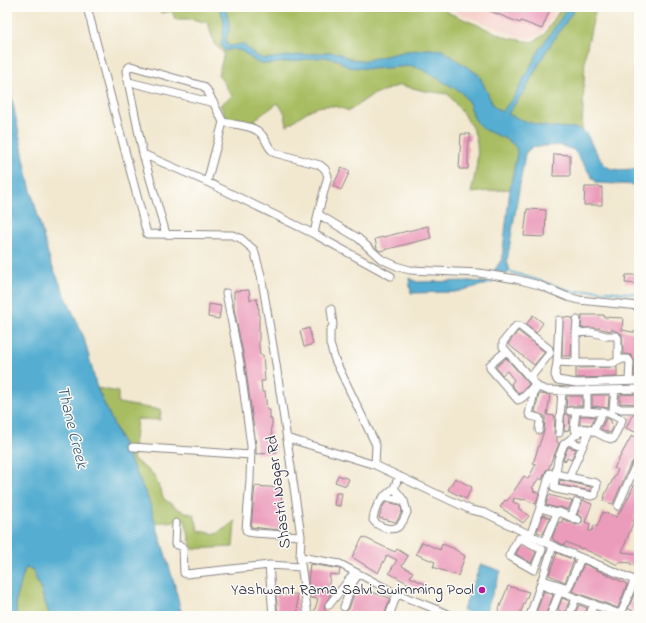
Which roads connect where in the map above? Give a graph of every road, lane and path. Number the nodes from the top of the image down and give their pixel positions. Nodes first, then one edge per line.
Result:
1 (87, 7) edge
2 (129, 82) junction
3 (214, 103) junction
4 (224, 122) junction
5 (143, 154) junction
6 (207, 182) junction
7 (318, 214) junction
8 (166, 234) junction
9 (314, 234) junction
10 (391, 276) dead end
11 (226, 293) dead end
12 (639, 306) edge
13 (331, 309) dead end
14 (559, 320) dead end
15 (577, 320) dead end
16 (576, 333) junction
17 (506, 351) junction
18 (618, 361) junction
19 (557, 362) junction
20 (576, 363) junction
21 (530, 378) junction
22 (629, 381) junction
23 (639, 381) edge
24 (536, 385) junction
25 (639, 389) edge
26 (587, 390) junction
27 (615, 390) junction
28 (562, 391) junction
29 (614, 406) junction
30 (639, 409) edge
31 (568, 411) junction
32 (587, 411) junction
33 (607, 413) junction
34 (539, 430) dead end
35 (594, 430) junction
36 (559, 433) dead end
37 (287, 438) junction
38 (568, 441) junction
39 (582, 446) junction
40 (133, 447) dead end
41 (251, 455) junction
42 (639, 461) edge
43 (375, 465) junction
44 (398, 476) junction
45 (552, 477) junction
46 (569, 477) junction
47 (394, 488) junction
48 (384, 496) junction
49 (404, 501) junction
50 (577, 502) dead end
51 (618, 506) dead end
52 (540, 508) junction
53 (557, 513) junction
54 (176, 523) dead end
55 (301, 536) junction
56 (529, 538) junction
57 (545, 542) junction
58 (553, 546) junction
59 (300, 557) junction
60 (581, 558) junction
61 (269, 565) junction
62 (301, 567) junction
63 (534, 570) junction
64 (356, 573) junction
65 (544, 580) junction
66 (637, 582) edge
67 (560, 592) junction
68 (397, 594) junction
69 (576, 598) junction
70 (594, 604) junction
71 (330, 605) dead end
72 (344, 607) dead end
73 (610, 613) edge
74 (449, 615) edge
75 (273, 616) edge
76 (308, 616) edge
77 (389, 616) edge
78 (530, 616) edge
79 (550, 616) edge
80 (569, 616) edge
81 (589, 616) edge

1 - 8 street, Shastri Nagar Rd
2 - 3 street
2 - 3 street
2 - 5 street
3 - 4 street
4 - 6 street
4 - 7 street
5 - 6 street
5 - 8 street
6 - 9 street
7 - 9 street
7 - 12 street
8 - 37 street, Shastri Nagar Rd
9 - 10 street
11 - 41 street
13 - 43 street
14 - 19 street
15 - 16 street
16 - 18 street
16 - 20 street
17 - 21 street
17 - 21 street
17 - 24 street
18 - 20 street
18 - 22 street
19 - 20 street
19 - 22 street
21 - 24 street
22 - 23 street
24 - 28 street
24 - 34 street
25 - 27 street
26 - 27 street
26 - 28 street
26 - 32 street
27 - 29 street
28 - 31 street
29 - 30 street
29 - 33 street
31 - 32 street
31 - 35 street
31 - 36 street
32 - 33 street
33 - 35 street
33 - 35 street
37 - 43 street
37 - 55 street, Shastri Nagar Rd
38 - 39 street
38 - 39 street
38 - 45 street
39 - 46 street
40 - 41 street
41 - 55 street
42 - 51 street
43 - 44 street
44 - 47 street
44 - 56 street
45 - 46 street
45 - 46 street
45 - 52 street
47 - 48 street
47 - 49 street
48 - 49 street
48 - 49 street
50 - 53 street
52 - 53 street
52 - 56 street
53 - 57 street
54 - 61 street
55 - 59 street, Shastri Nagar Rd
56 - 57 street
56 - 63 street
56 - 63 street
57 - 58 street
58 - 60 street
58 - 65 street
59 - 62 street, Shastri Nagar Rd
59 - 64 street
60 - 65 street
60 - 66 street
61 - 62 street
61 - 75 street
62 - 76 street, Shastri Nagar Rd
63 - 65 street
64 - 68 street
64 - 71 street
64 - 72 street
65 - 67 street
65 - 78 street
66 - 73 street
67 - 69 street
67 - 79 street
68 - 74 street
68 - 77 street
69 - 70 street
69 - 80 street
70 - 73 street
70 - 81 street

